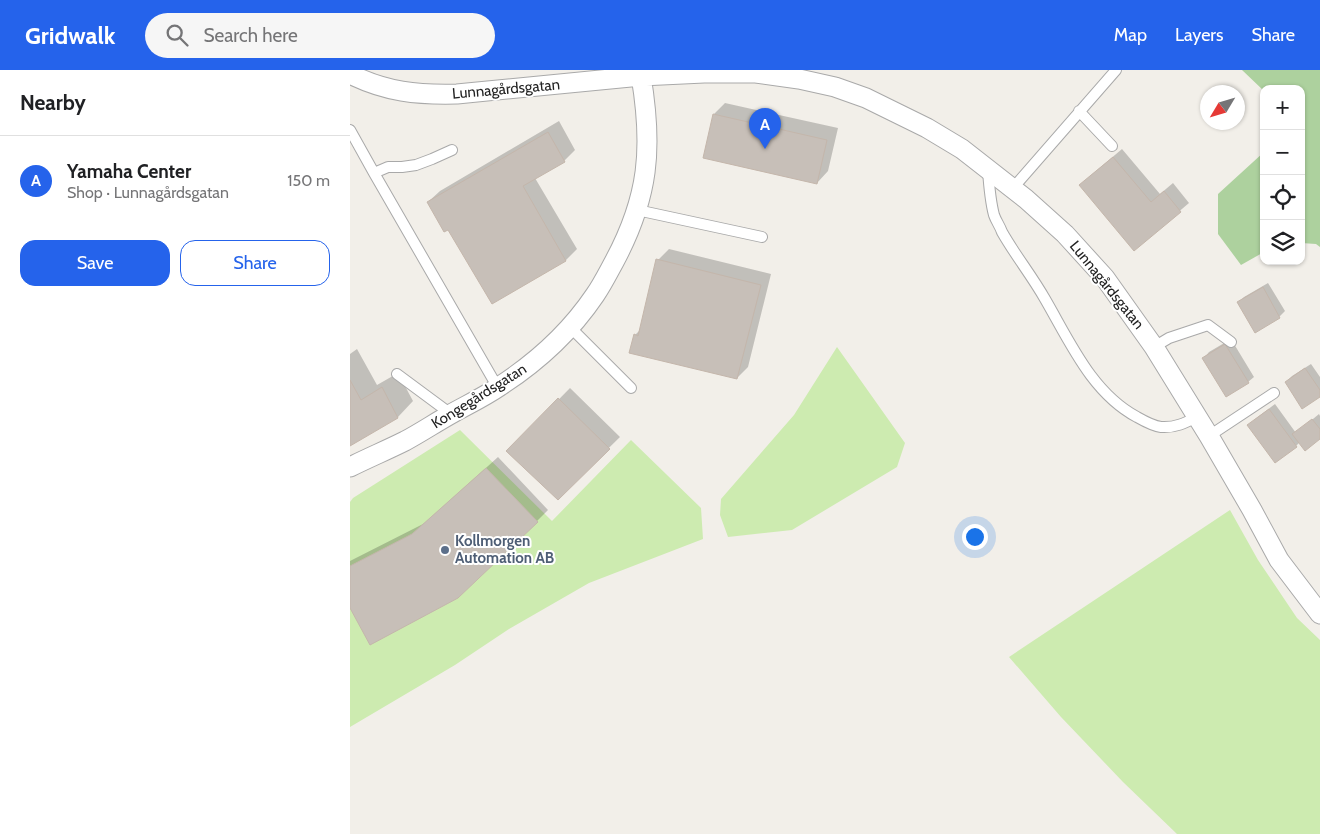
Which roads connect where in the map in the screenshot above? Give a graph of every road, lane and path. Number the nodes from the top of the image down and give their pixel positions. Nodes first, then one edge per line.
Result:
1 (1116, 70) edge
2 (756, 71) edge
3 (641, 76) junction
4 (351, 77) edge
5 (1079, 111) junction
6 (350, 130) edge
7 (1112, 146) dead end
8 (452, 150) dead end
9 (988, 170) junction
10 (374, 174) junction
11 (1013, 188) junction
12 (637, 210) junction
13 (762, 237) dead end
14 (570, 327) junction
15 (1231, 342) dead end
16 (1154, 346) junction
17 (397, 374) dead end
18 (498, 388) junction
19 (631, 388) dead end
20 (1274, 393) dead end
21 (451, 414) junction
22 (1197, 417) junction
23 (1210, 436) junction
24 (350, 467) edge
25 (1316, 602) edge

1 - 5 lane
2 - 3 street, Lunnagårdsgatan
2 - 9 street, Lunnagårdsgatan
3 - 4 street, Lunnagårdsgatan
3 - 12 street, Kongegårdsgatan
5 - 7 lane
5 - 11 lane
6 - 10 lane
8 - 10 lane
9 - 11 street, Lunnagårdsgatan
9 - 22 lane
10 - 18 lane
11 - 16 street, Lunnagårdsgatan
12 - 13 lane
12 - 14 street, Kongegårdsgatan
14 - 18 street, Kongegårdsgatan
14 - 19 lane
15 - 16 lane
16 - 22 street, Lunnagårdsgatan
17 - 21 lane
18 - 21 street, Kongegårdsgatan
20 - 23 lane
21 - 24 street, Kongegårdsgatan
22 - 23 street, Lunnagårdsgatan
23 - 25 street, Lunnagårdsgatan

